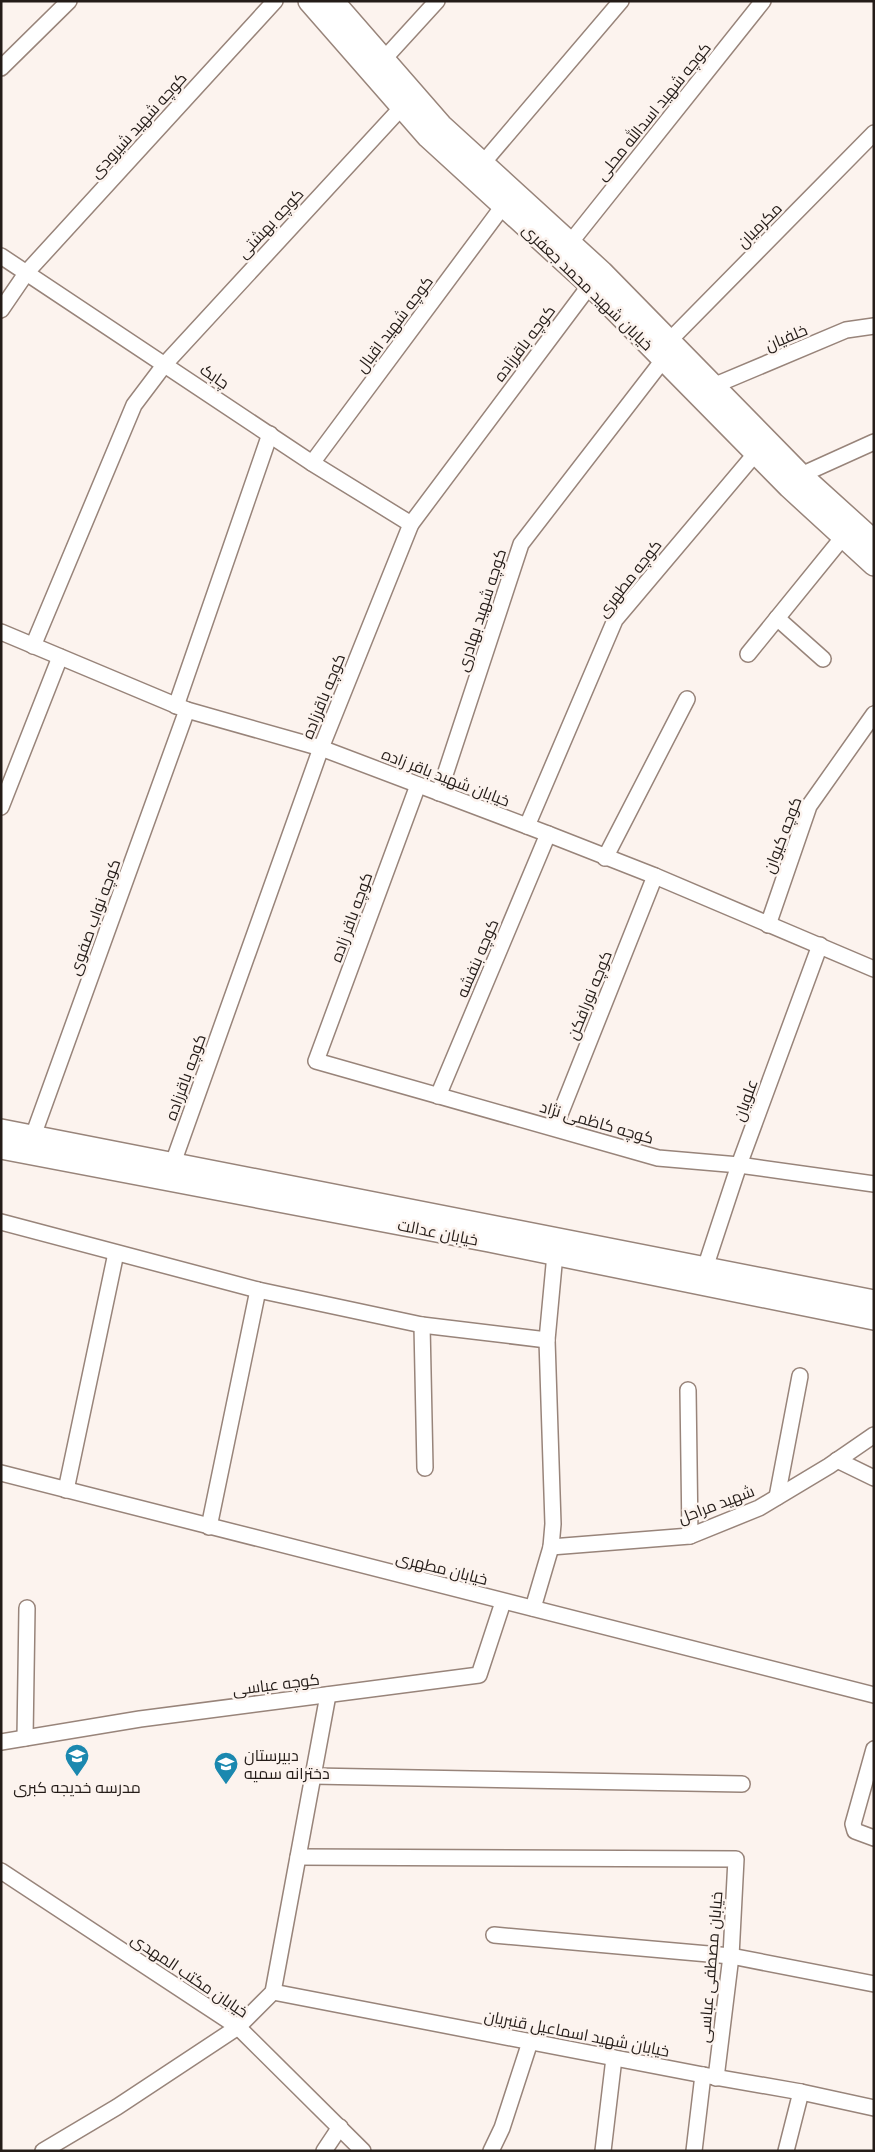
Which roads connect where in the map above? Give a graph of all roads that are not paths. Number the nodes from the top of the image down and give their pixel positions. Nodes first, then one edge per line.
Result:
1 (69, 1) edge
2 (275, 1) edge
3 (310, 1) edge
4 (333, 1) edge
5 (437, 1) edge
6 (621, 1) edge
7 (763, 1) edge
8 (384, 59) junction
9 (1, 68) edge
10 (402, 107) junction
11 (874, 133) edge
12 (483, 164) junction
13 (503, 206) junction
14 (570, 243) junction
15 (1, 256) edge
16 (27, 272) junction
17 (590, 285) junction
18 (1, 310) edge
19 (874, 326) edge
20 (666, 350) junction
21 (165, 364) junction
22 (714, 386) junction
23 (270, 434) junction
24 (874, 442) edge
25 (755, 454) junction
26 (312, 463) junction
27 (801, 475) junction
28 (411, 524) junction
29 (843, 537) junction
30 (874, 541) edge
31 (874, 566) edge
32 (777, 618) junction
33 (1, 632) edge
34 (33, 646) junction
35 (748, 654) dead end
36 (60, 657) junction
37 (823, 659) dead end
38 (687, 699) dead end
39 (181, 708) junction
40 (874, 714) edge
41 (320, 748) junction
42 (418, 784) junction
43 (438, 793) junction
44 (1, 807) edge
45 (527, 826) junction
46 (548, 834) junction
47 (605, 858) junction
48 (655, 876) junction
49 (768, 925) junction
50 (820, 945) junction
51 (874, 969) edge
52 (316, 1061) joint
53 (438, 1096) junction
54 (555, 1127) junction
55 (34, 1136) junction
56 (2, 1146) edge
57 (173, 1163) junction
58 (739, 1165) junction
59 (874, 1184) edge
60 (1, 1222) edge
61 (116, 1253) junction
62 (555, 1254) junction
63 (705, 1268) junction
64 (258, 1290) junction
65 (874, 1301) edge
66 (874, 1319) edge
67 (422, 1325) junction
68 (547, 1340) junction
69 (800, 1376) dead end
70 (688, 1390) dead end
71 (874, 1435) edge
72 (837, 1460) junction
73 (425, 1468) dead end
74 (1, 1473) edge
75 (874, 1478) edge
76 (66, 1490) junction
77 (777, 1497) junction
78 (209, 1526) junction
79 (690, 1536) junction
80 (551, 1547) junction
81 (503, 1602) junction
82 (27, 1608) dead end
83 (533, 1608) junction
84 (328, 1695) junction
85 (874, 1695) edge
86 (25, 1738) junction
87 (1, 1742) edge
88 (874, 1749) edge
89 (313, 1776) junction
90 (742, 1784) dead end
91 (874, 1838) edge
92 (298, 1857) junction
93 (1, 1871) edge
94 (494, 1935) dead end
95 (731, 1956) junction
96 (874, 1984) edge
97 (273, 1992) junction
98 (238, 2027) junction
99 (530, 2042) junction
100 (614, 2058) junction
101 (710, 2077) junction
102 (801, 2092) junction
103 (874, 2108) edge
104 (340, 2127) junction
105 (43, 2151) edge
106 (324, 2151) edge
107 (363, 2151) edge
108 (491, 2151) edge
109 (603, 2151) edge
110 (694, 2151) edge
111 (786, 2151) edge

1 - 9 street
2 - 16 street, کوچه شهید شیرودی
3 - 10 main road, خیابان شهید محمد جعفری
4 - 8 main road, خیابان شهید محمد جعفری
5 - 8 street
6 - 12 street
7 - 14 street, کوچه شهید اسدالله محلی
8 - 12 main road, خیابان شهید محمد جعفری
10 - 13 main road, خیابان شهید محمد جعفری
10 - 21 street, کوچه بهشتی
11 - 20 street, مکرمیان
12 - 14 main road, خیابان شهید محمد جعفری
13 - 17 main road, خیابان شهید محمد جعفری
13 - 26 street, کوچه شهید اقبال
14 - 20 main road, خیابان شهید محمد جعفری
15 - 16 street, چابک
16 - 18 street, کوچه شهید شیرودی
16 - 21 street, چابک
17 - 20 main road, خیابان شهید محمد جعفری
17 - 28 street, کوچه باقرزاده
19 - 22 street, خلفیان
20 - 22 main road, خیابان شهید محمد جعفری
20 - 25 main road, خیابان شهید محمد جعفری
20 - 43 street, کوچه شهید بهادری
21 - 23 street, چابک
21 - 34 street, کوچه بهشتی
22 - 27 main road, خیابان شهید محمد جعفری
23 - 26 street, چابک
23 - 39 street, کوچه نواب صفوی
24 - 27 street
25 - 29 main road, خیابان شهید محمد جعفری
25 - 45 street, کوچه مطهری
26 - 28 street, چابک
27 - 30 main road, خیابان شهید محمد جعفری
28 - 41 street, کوچه باقرزاده
29 - 31 main road, خیابان شهید محمد جعفری
29 - 32 street
32 - 35 street
32 - 37 street
33 - 34 street, خیابان شهید باقر زاده
34 - 36 street, خیابان شهید باقر زاده
36 - 39 street, خیابان شهید باقر زاده
36 - 44 street
38 - 47 street
39 - 41 street, خیابان شهید باقر زاده
39 - 55 street, کوچه نواب صفوی
40 - 49 street, کوچه کیوان
41 - 42 street, خیابان شهید باقر زاده
41 - 57 street, کوچه باقرزاده
42 - 43 street, خیابان شهید باقر زاده
42 - 52 street, کوچه باقر زاده
43 - 45 street, خیابان شهید باقر زاده
45 - 46 street, خیابان شهید باقر زاده
46 - 47 street, خیابان شهید باقر زاده
46 - 53 street, کوچه بنفشه
47 - 48 street, خیابان شهید باقر زاده
48 - 49 street, خیابان شهید باقر زاده
48 - 54 street, کوچه نورافکن
49 - 50 street, خیابان شهید باقر زاده
50 - 51 street, خیابان شهید باقر زاده
50 - 58 street, علویان
52 - 53 street, کوچه کاظمی نژاد
53 - 54 street, کوچه کاظمی نژاد
54 - 58 street, کوچه کاظمی نژاد
55 - 56 main road, خیابان عدالت
55 - 57 main road, خیابان عدالت
56 - 62 main road, خیابان عدالت
57 - 63 main road, خیابان عدالت
58 - 59 street, کوچه کاظمی نژاد
58 - 63 street, علویان
60 - 61 street
61 - 64 street
61 - 76 street
62 - 66 main road, خیابان عدالت
62 - 68 street
63 - 65 main road, خیابان عدالت
64 - 67 street
64 - 78 street
67 - 68 street
67 - 73 street
68 - 80 street
69 - 77 street
70 - 79 street
71 - 72 street, شهید مراحل
72 - 75 street
72 - 77 street, شهید مراحل
74 - 76 street, خیابان مطهری
76 - 78 street, خیابان مطهری
77 - 79 street, شهید مراحل
78 - 81 street, خیابان مطهری
79 - 80 street, شهید مراحل
80 - 83 street
81 - 83 street, خیابان مطهری
81 - 84 street, کوچه عباسی
82 - 86 street
83 - 85 street, خیابان مطهری
84 - 86 street, کوچه عباسی
84 - 89 street
86 - 87 street, کوچه عباسی
88 - 91 street
89 - 90 street
89 - 92 street
92 - 95 street, خیابان مصطفی عباسی
92 - 97 street
93 - 98 street, خیابان مکتب المهدی
94 - 95 street
95 - 96 street
95 - 101 street, خیابان مصطفی عباسی
97 - 98 street
97 - 99 street, خیابان شهید اسماعیل قنبریان
98 - 104 street, خیابان مکتب المهدی
98 - 105 street
99 - 100 street, خیابان شهید اسماعیل قنبریان
99 - 108 street
100 - 101 street, خیابان شهید اسماعیل قنبریان
100 - 109 street
101 - 102 street, خیابان شهید اسماعیل قنبریان
101 - 110 street, خیابان مصطفی عباسی
102 - 103 street, خیابان شهید اسماعیل قنبریان
102 - 111 street
104 - 106 street
104 - 107 street, خیابان مکتب المهدی

